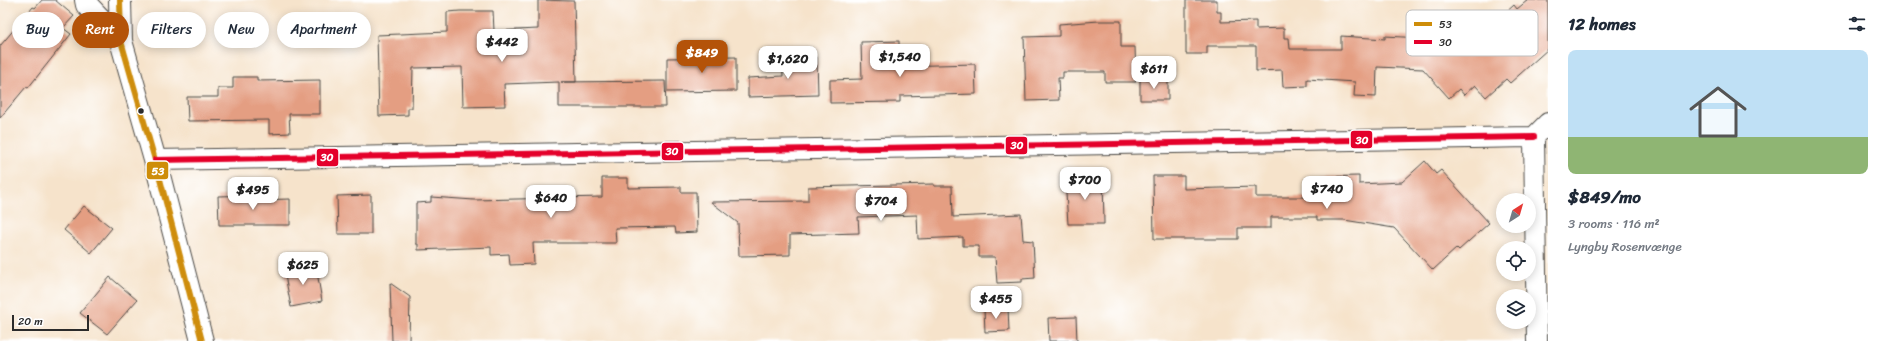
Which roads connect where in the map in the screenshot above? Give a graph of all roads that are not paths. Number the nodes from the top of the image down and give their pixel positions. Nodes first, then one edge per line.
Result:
1 (86, 0) edge
2 (120, 0) edge
3 (94, 12) edge
4 (120, 12) edge
5 (123, 48) edge
6 (1548, 123) edge
7 (1534, 137) junction
8 (155, 160) junction
9 (202, 341) edge
10 (1537, 341) edge

1 - 3 main road
2 - 4 main road
5 - 8 main road
6 - 7 street
7 - 8 street
7 - 10 street
8 - 9 main road

